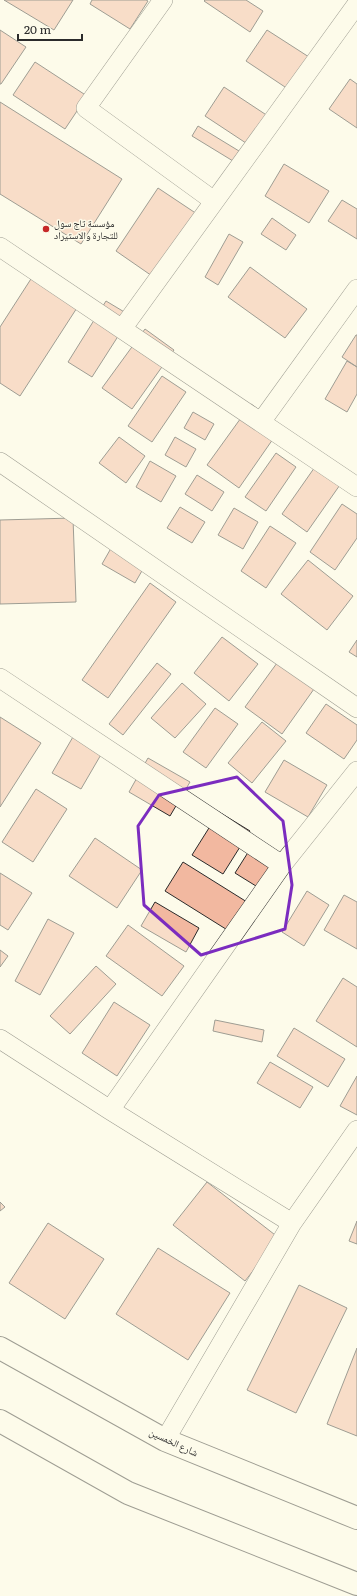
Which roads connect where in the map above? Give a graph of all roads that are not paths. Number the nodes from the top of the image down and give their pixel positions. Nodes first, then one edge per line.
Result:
1 (163, 0) edge
2 (357, 4) edge
3 (214, 201) junction
4 (1, 250) edge
5 (357, 289) edge
6 (122, 330) junction
7 (261, 422) junction
8 (0, 462) edge
9 (357, 487) edge
10 (0, 678) edge
11 (357, 708) edge
12 (357, 771) edge
13 (282, 865) junction
14 (0, 1039) edge
15 (110, 1110) junction
16 (357, 1130) edge
17 (292, 1223) junction
18 (0, 1348) edge
19 (0, 1421) edge
20 (165, 1440) junction
21 (357, 1518) edge
22 (357, 1584) edge

1 - 3 street
2 - 3 street
3 - 6 street
4 - 6 street
5 - 7 street
6 - 7 street
7 - 9 street
8 - 11 street
10 - 13 street
12 - 13 street
13 - 15 street
14 - 15 street
15 - 17 street
16 - 17 street
17 - 20 street
18 - 20 main road, شارع الخمسين
19 - 22 main road
20 - 21 main road, شارع الخمسين

